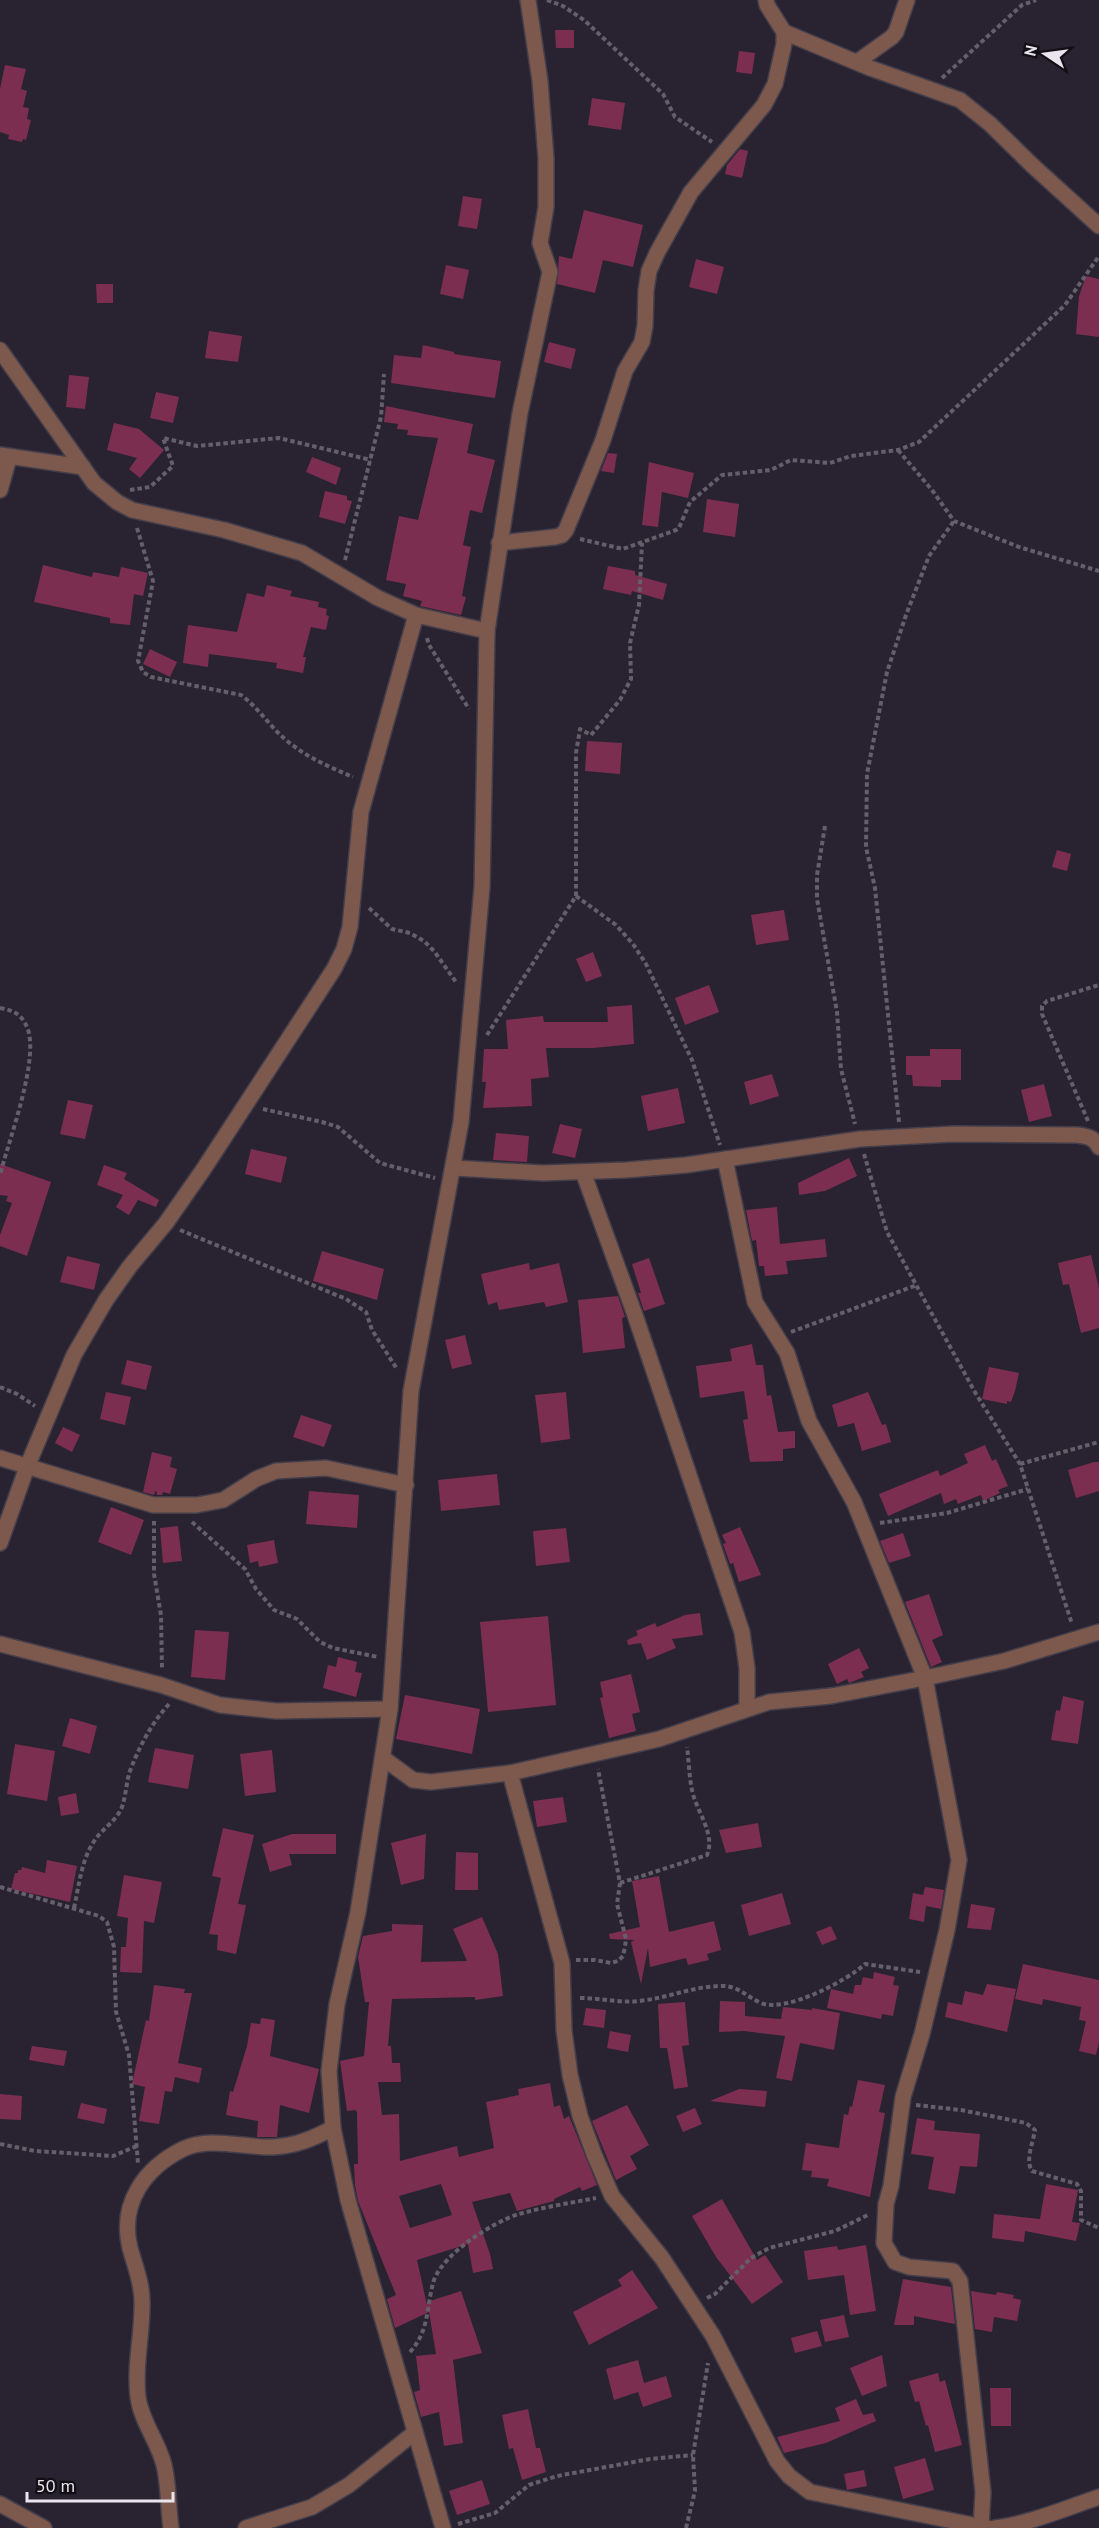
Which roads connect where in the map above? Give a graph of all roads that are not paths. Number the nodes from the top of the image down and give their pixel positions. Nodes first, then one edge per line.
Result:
1 (528, 0) edge
2 (765, 0) edge
3 (907, 0) edge
4 (784, 32) junction
5 (857, 62) junction
6 (1099, 226) edge
7 (0, 351) edge
8 (5, 456) edge
9 (83, 467) junction
10 (0, 490) edge
11 (500, 543) junction
12 (420, 617) junction
13 (487, 631) junction
14 (1098, 1144) edge
15 (725, 1160) junction
16 (583, 1172) junction
17 (453, 1175) junction
18 (0, 1458) edge
19 (27, 1467) junction
20 (406, 1485) junction
21 (0, 1543) edge
22 (1099, 1632) edge
23 (0, 1644) edge
24 (925, 1678) junction
25 (747, 1708) junction
26 (390, 1709) junction
27 (383, 1758) junction
28 (510, 1773) junction
29 (333, 2127) junction
30 (414, 2433) junction
31 (1099, 2497) edge
32 (0, 2504) edge
33 (44, 2528) edge
34 (171, 2528) edge
35 (246, 2528) edge
36 (443, 2528) edge
37 (988, 2528) edge

1 - 11 street
2 - 4 street
3 - 5 street
4 - 5 street
4 - 11 street
5 - 6 street
7 - 9 street
8 - 9 street
8 - 10 street
9 - 12 street
11 - 13 street
12 - 13 street
12 - 19 street
13 - 17 street
14 - 15 street
15 - 16 street
15 - 24 street
16 - 17 street
16 - 25 street
17 - 20 street
18 - 19 street
19 - 20 street
19 - 21 street
20 - 26 street
22 - 24 street
23 - 26 street
24 - 25 street
24 - 37 street
25 - 28 street
26 - 27 street
27 - 28 street
27 - 29 street
28 - 37 street
29 - 30 street
29 - 34 street
30 - 35 street
30 - 36 street
31 - 37 street
32 - 33 street

